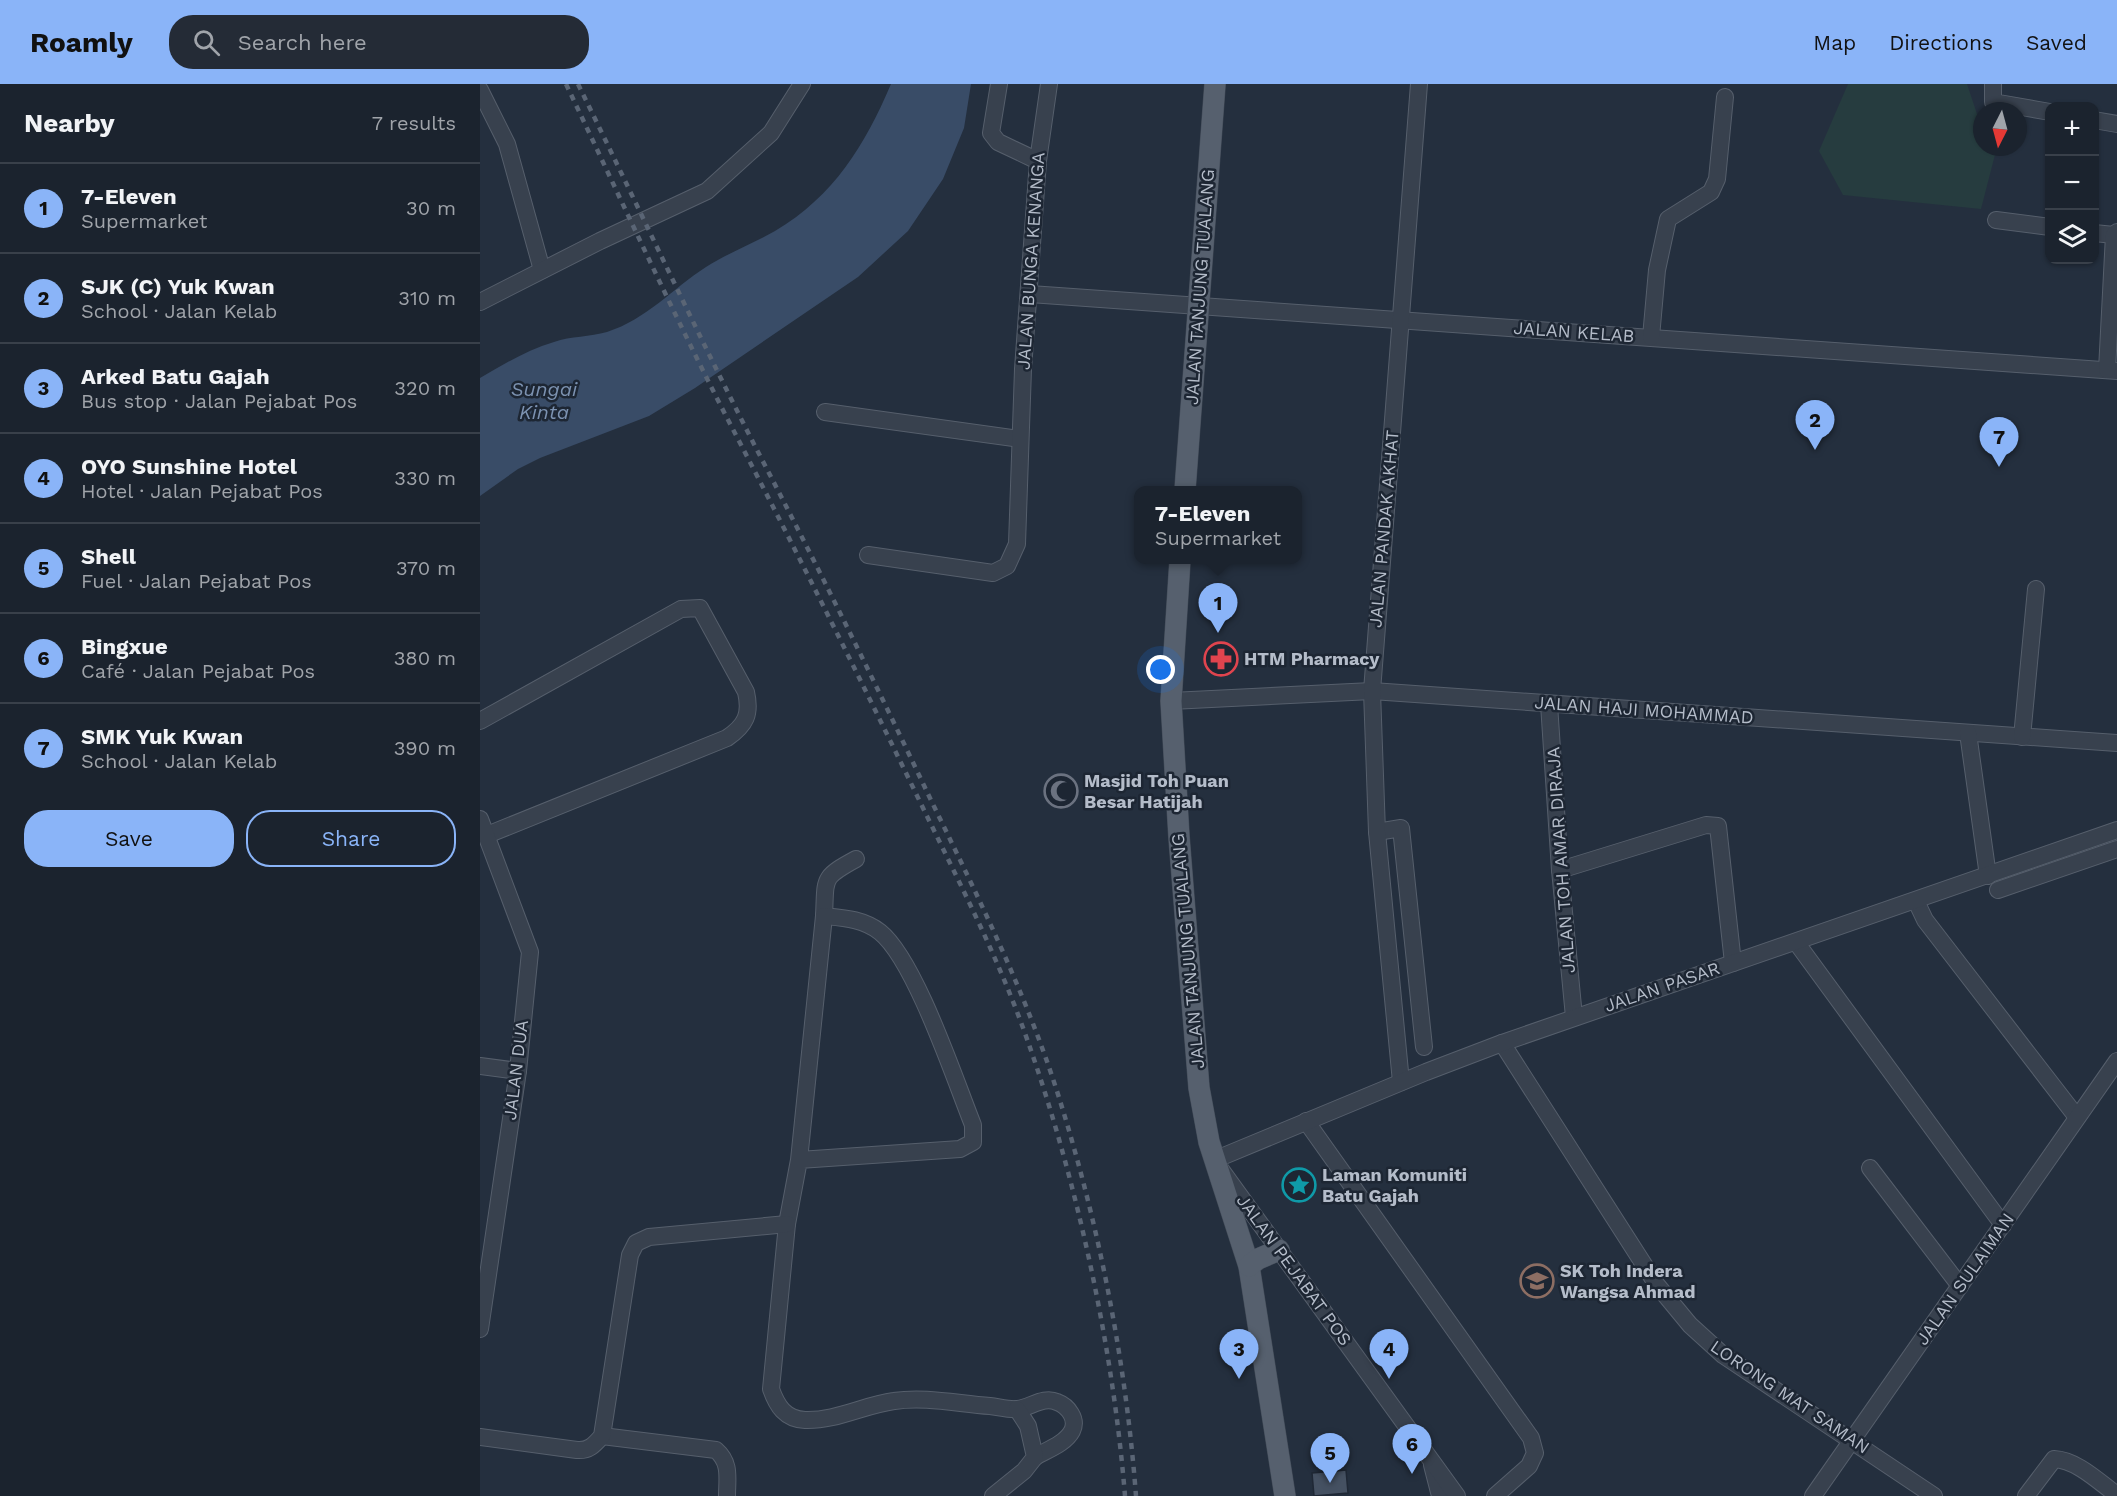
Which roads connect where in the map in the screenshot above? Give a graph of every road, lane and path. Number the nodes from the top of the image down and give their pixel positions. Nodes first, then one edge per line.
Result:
1 (802, 84) edge
2 (999, 84) edge
3 (1048, 84) edge
4 (1215, 84) edge
5 (1419, 84) edge
6 (1993, 84) edge
7 (480, 90) edge
8 (1725, 97) dead end
9 (2045, 111) edge
10 (2099, 121) edge
11 (2117, 124) edge
12 (1038, 161) junction
13 (1996, 220) dead end
14 (2045, 226) edge
15 (2099, 233) edge
16 (2116, 234) edge
17 (542, 270) junction
18 (1030, 294) junction
19 (480, 302) edge
20 (1199, 306) junction
21 (1401, 320) junction
22 (1651, 337) junction
23 (2112, 370) edge
24 (825, 412) dead end
25 (1020, 439) junction
26 (1185, 486) edge
27 (868, 555) dead end
28 (1180, 564) edge
29 (2036, 589) dead end
30 (1372, 691) junction
31 (1171, 700) junction
32 (1550, 704) junction
33 (480, 721) edge
34 (1968, 733) junction
35 (2022, 737) junction
36 (2117, 743) edge
37 (484, 827) edge
38 (2117, 830) edge
39 (1377, 832) junction
40 (2117, 849) edge
41 (856, 859) dead end
42 (1560, 870) junction
43 (1993, 883) junction
44 (1916, 901) junction
45 (824, 916) junction
46 (1796, 942) junction
47 (1733, 963) junction
48 (1574, 1017) junction
49 (1421, 1018) junction
50 (1395, 1020) junction
51 (1502, 1043) junction
52 (1424, 1047) dead end
53 (2117, 1060) edge
54 (480, 1066) edge
55 (518, 1071) junction
56 (1401, 1082) junction
57 (2076, 1116) junction
58 (1306, 1121) junction
59 (799, 1160) junction
60 (1214, 1160) junction
61 (1870, 1168) dead end
62 (787, 1224) junction
63 (2003, 1226) junction
64 (486, 1235) edge
65 (1279, 1250) junction
66 (1249, 1266) junction
67 (1960, 1286) junction
68 (480, 1329) edge
69 (1017, 1409) junction
70 (602, 1436) junction
71 (480, 1437) edge
72 (1852, 1440) junction
73 (1035, 1457) junction
74 (1432, 1461) junction
75 (2117, 1495) edge
76 (727, 1496) edge
77 (993, 1496) edge
78 (1285, 1496) edge
79 (1440, 1496) edge
80 (1457, 1496) edge
81 (1495, 1496) edge
82 (1813, 1496) edge
83 (1934, 1496) edge
84 (2026, 1496) edge

1 - 17 street
2 - 12 street
3 - 12 street, JALAN BUNGA KENANGA
4 - 20 main road, JALAN TANJUNG TUALANG
5 - 21 street, JALAN PANDAK AKHAT
6 - 9 street
7 - 17 street
8 - 22 street
10 - 11 street
12 - 18 street, JALAN BUNGA KENANGA
13 - 14 street
15 - 16 street
16 - 23 street
17 - 19 street
18 - 20 street, JALAN KELAB
18 - 25 street, JALAN BUNGA KENANGA
20 - 21 street, JALAN KELAB
20 - 26 main road, JALAN TANJUNG TUALANG
21 - 22 street, JALAN KELAB
21 - 30 street, JALAN PANDAK AKHAT
22 - 23 street, JALAN KELAB
24 - 25 street
25 - 27 street, JALAN BUNGA KENANGA
28 - 31 main road, JALAN TANJUNG TUALANG
29 - 35 street
30 - 31 street, JALAN HAJI MOHAMMAD
30 - 32 street, JALAN HAJI MOHAMMAD
30 - 39 street, JALAN PANDAK AKHAT
31 - 60 main road, JALAN TANJUNG TUALANG
32 - 34 street, JALAN HAJI MOHAMMAD
32 - 42 street, JALAN TOH AMAR DIRAJA
33 - 37 street
34 - 35 street, JALAN HAJI MOHAMMAD
34 - 43 street
35 - 36 street, JALAN HAJI MOHAMMAD
37 - 55 street, JALAN DUA
38 - 43 street, JALAN PASAR
39 - 49 street
39 - 50 street, JALAN PANDAK AKHAT
40 - 43 street
41 - 45 street
42 - 47 street
42 - 48 street, JALAN TOH AMAR DIRAJA
43 - 44 street, JALAN PASAR
44 - 46 street, JALAN PASAR
44 - 57 street
45 - 59 street
45 - 59 street
46 - 47 street, JALAN PASAR
46 - 63 street
47 - 48 street, JALAN PASAR
48 - 51 street, JALAN PASAR
49 - 50 street
49 - 52 street
50 - 56 street, JALAN PANDAK AKHAT
51 - 56 street, JALAN PASAR
51 - 72 street, LORONG MAT SAMAN
53 - 57 street, JALAN SULAIMAN
54 - 55 street
55 - 64 street, JALAN DUA
56 - 58 street, JALAN PASAR
57 - 63 street, JALAN SULAIMAN
58 - 60 street, JALAN PASAR
58 - 81 street
59 - 62 street
60 - 65 street, JALAN PEJABAT POS
60 - 66 main road, JALAN TANJUNG TUALANG
61 - 67 street
62 - 69 street
62 - 70 street
63 - 67 street, JALAN SULAIMAN
64 - 68 street, JALAN DUA
65 - 66 main road
65 - 74 street, JALAN PEJABAT POS
66 - 78 main road, JALAN TANJUNG TUALANG
67 - 72 street, JALAN SULAIMAN
69 - 73 street
69 - 73 street
70 - 71 street
70 - 76 street
72 - 82 street, JALAN SULAIMAN
72 - 83 street, LORONG MAT SAMAN
73 - 77 street
74 - 79 street
74 - 80 street, JALAN PEJABAT POS
75 - 84 street

